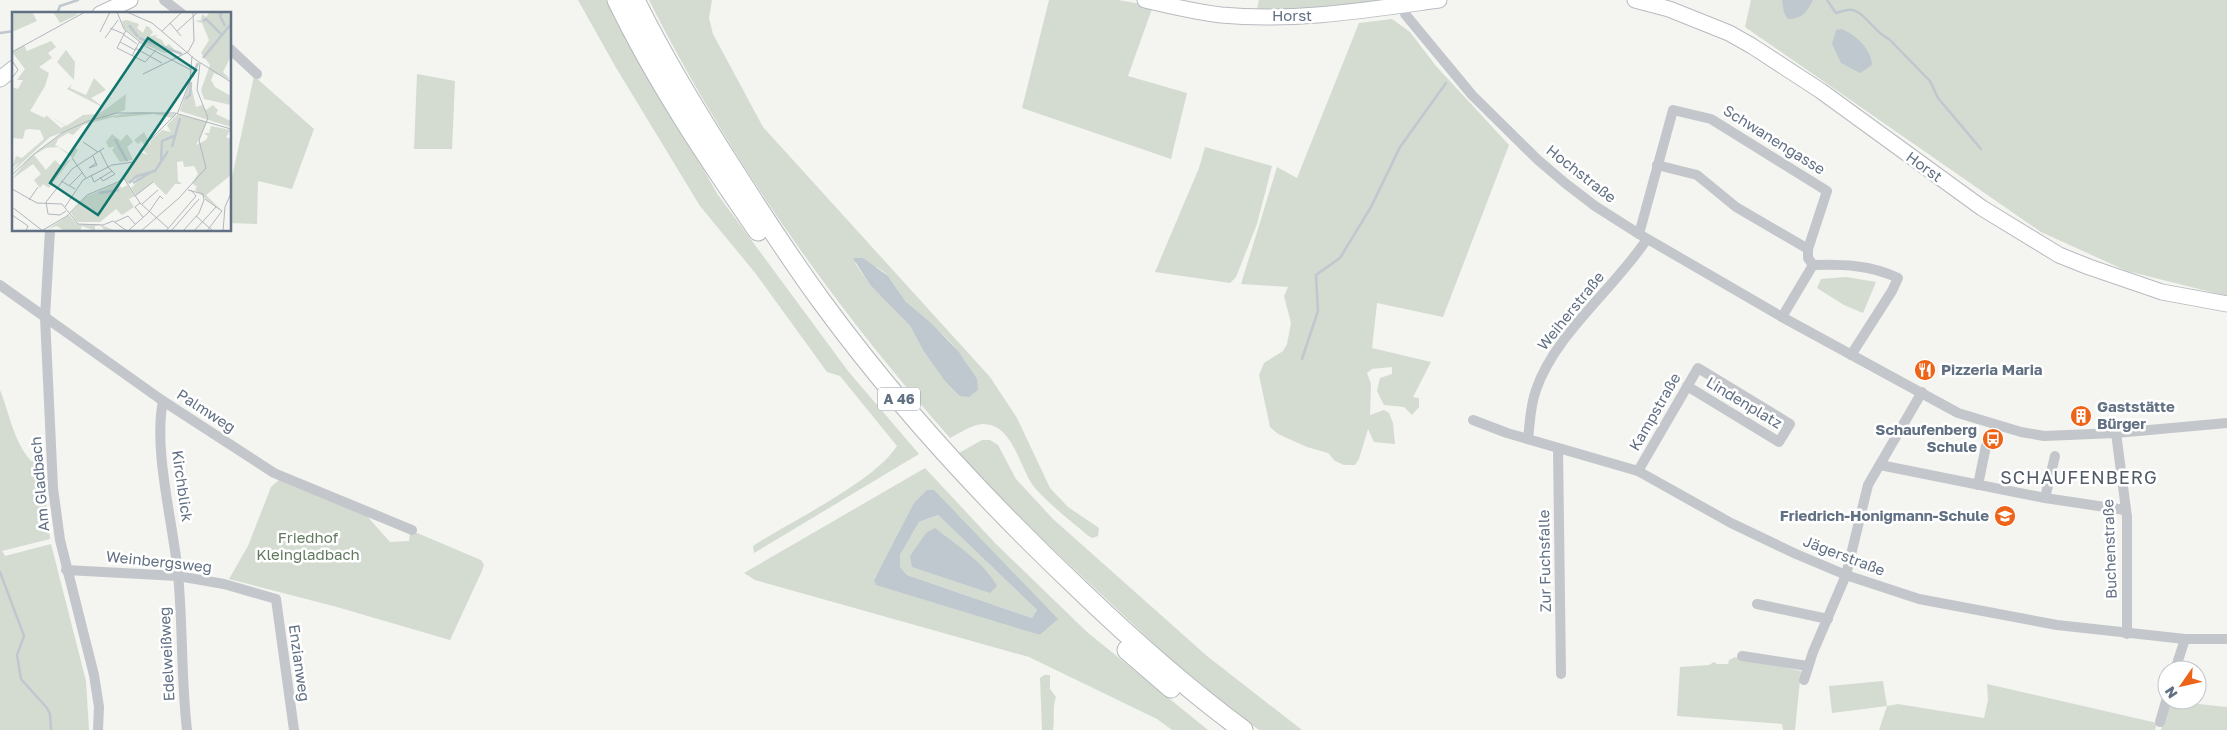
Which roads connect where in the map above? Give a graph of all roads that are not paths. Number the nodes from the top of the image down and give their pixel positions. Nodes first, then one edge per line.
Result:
1 (130, 0) edge
2 (164, 0) edge
3 (617, 0) edge
4 (634, 0) edge
5 (1146, 0) edge
6 (1439, 0) edge
7 (1642, 1) edge
8 (1407, 5) junction
9 (104, 12) edge
10 (179, 12) edge
11 (231, 50) edge
12 (12, 70) edge
13 (257, 74) dead end
14 (0, 79) edge
15 (1674, 110) joint
16 (1657, 165) junction
17 (50, 231) edge
18 (1643, 237) junction
19 (1808, 249) junction
20 (1813, 265) junction
21 (0, 285) edge
22 (2227, 304) edge
23 (45, 316) junction
24 (1782, 317) junction
25 (1852, 355) junction
26 (1698, 368) joint
27 (1687, 386) junction
28 (1922, 392) junction
29 (163, 400) junction
30 (1473, 420) dead end
31 (2227, 423) edge
32 (2116, 433) junction
33 (1528, 439) junction
34 (1986, 446) dead end
35 (1558, 448) junction
36 (2055, 456) dead end
37 (1880, 465) junction
38 (1638, 472) junction
39 (1978, 485) junction
40 (2045, 498) junction
41 (2125, 510) junction
42 (412, 530) dead end
43 (66, 570) junction
44 (1846, 575) junction
45 (178, 576) junction
46 (276, 599) joint
47 (1757, 604) dead end
48 (1828, 619) junction
49 (2127, 634) junction
50 (2185, 639) junction
51 (2227, 639) edge
52 (1742, 656) dead end
53 (2178, 660) edge
54 (1808, 666) junction
55 (1561, 674) dead end
56 (1804, 680) dead end
57 (2164, 710) edge
58 (2160, 722) dead end
59 (98, 730) edge
60 (187, 730) edge
61 (294, 730) edge
62 (1225, 730) edge
63 (1243, 730) edge

1 - 9 street
2 - 10 street
3 - 62 highway, A 46
4 - 63 highway, A 46
5 - 8 street, Horst
6 - 8 street, Horst
7 - 22 street, Horst
8 - 18 street, Hochstraße
11 - 13 street
12 - 14 street
15 - 16 street, Weiherstraße
15 - 19 street, Schwanengasse
16 - 18 street, Weiherstraße
16 - 19 street
17 - 23 street, Am Gladbach
18 - 24 street, Hochstraße
18 - 33 street, Weiherstraße
19 - 20 street
20 - 24 street
20 - 25 street
21 - 23 street, Palmweg
23 - 29 street, Palmweg
23 - 43 street, Am Gladbach
24 - 25 street, Hochstraße
25 - 28 street, Hochstraße
26 - 27 street, Kampstraße
26 - 27 street, Lindenplatz
27 - 38 street, Kampstraße
28 - 32 street, Hochstraße
28 - 37 street
29 - 42 street, Palmweg
29 - 45 street, Kirchblick
30 - 33 street, Jägerstraße
31 - 32 street, Hochstraße
32 - 41 street, Buchenstraße
33 - 35 street, Jägerstraße
34 - 39 street
35 - 38 street, Jägerstraße
35 - 55 street, Zur Fuchsfalle
36 - 40 street
37 - 39 street
37 - 44 street
38 - 44 street, Jägerstraße
39 - 40 street
40 - 41 street
41 - 49 street, Buchenstraße
43 - 45 street, Weinbergsweg
43 - 59 street, Am Gladbach
44 - 48 street
44 - 49 street, Jägerstraße
45 - 46 street, Weinbergsweg
45 - 60 street, Edelweißweg
46 - 61 street, Enzianweg
47 - 48 street
48 - 54 street
49 - 50 street, Jägerstraße
50 - 51 street, Jägerstraße
50 - 53 street
52 - 54 street
54 - 56 street
57 - 58 street

